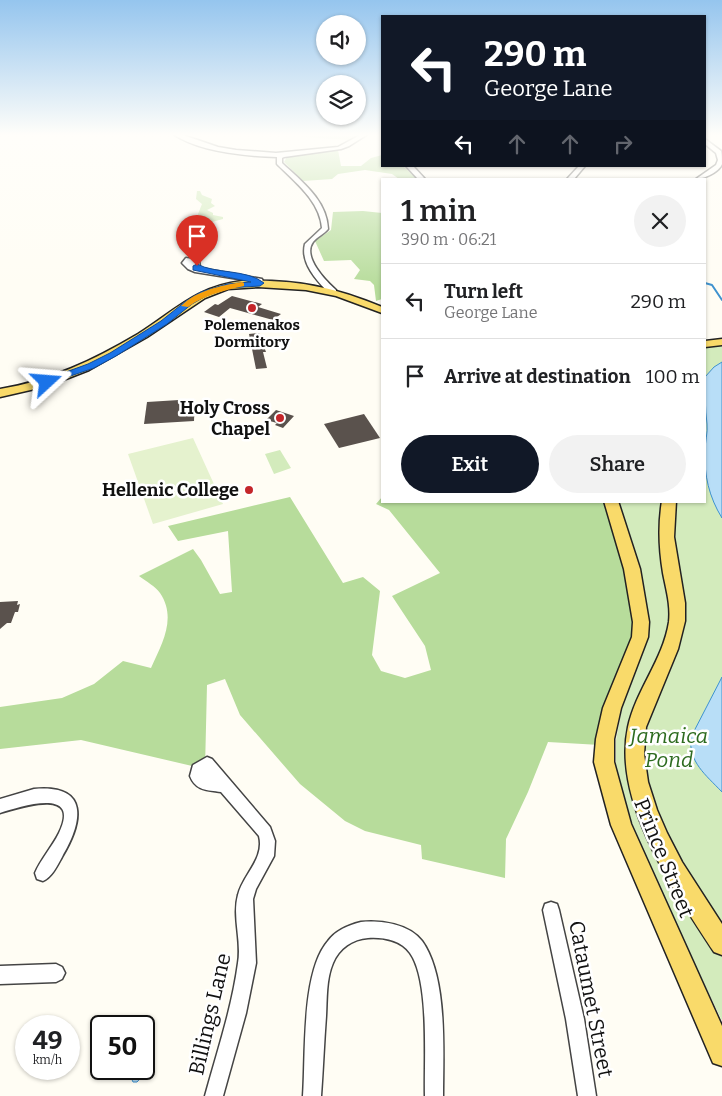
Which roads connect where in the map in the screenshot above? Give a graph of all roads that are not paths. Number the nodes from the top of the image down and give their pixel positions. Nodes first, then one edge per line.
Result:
1 (301, 185) edge
2 (196, 268) dead end
3 (260, 284) junction
4 (333, 292) junction
5 (381, 310) edge
6 (722, 338) edge
7 (706, 340) edge
8 (722, 342) edge
9 (706, 344) edge
10 (0, 393) edge
11 (612, 503) edge
12 (669, 503) edge
13 (224, 785) dead end
14 (0, 806) edge
15 (42, 873) dead end
16 (551, 910) dead end
17 (722, 944) edge
18 (56, 973) dead end
19 (0, 975) edge
20 (722, 1054) edge
21 (214, 1096) edge
22 (312, 1096) edge
23 (434, 1096) edge
24 (586, 1096) edge

1 - 4 street
2 - 3 street
3 - 4 main road
3 - 10 main road
4 - 5 main road
6 - 7 main road
8 - 9 main road
11 - 20 main road, Prince Street
12 - 17 main road
13 - 21 street, Billings Lane
14 - 15 street
16 - 24 street, Cataumet Street
18 - 19 street
22 - 23 street

